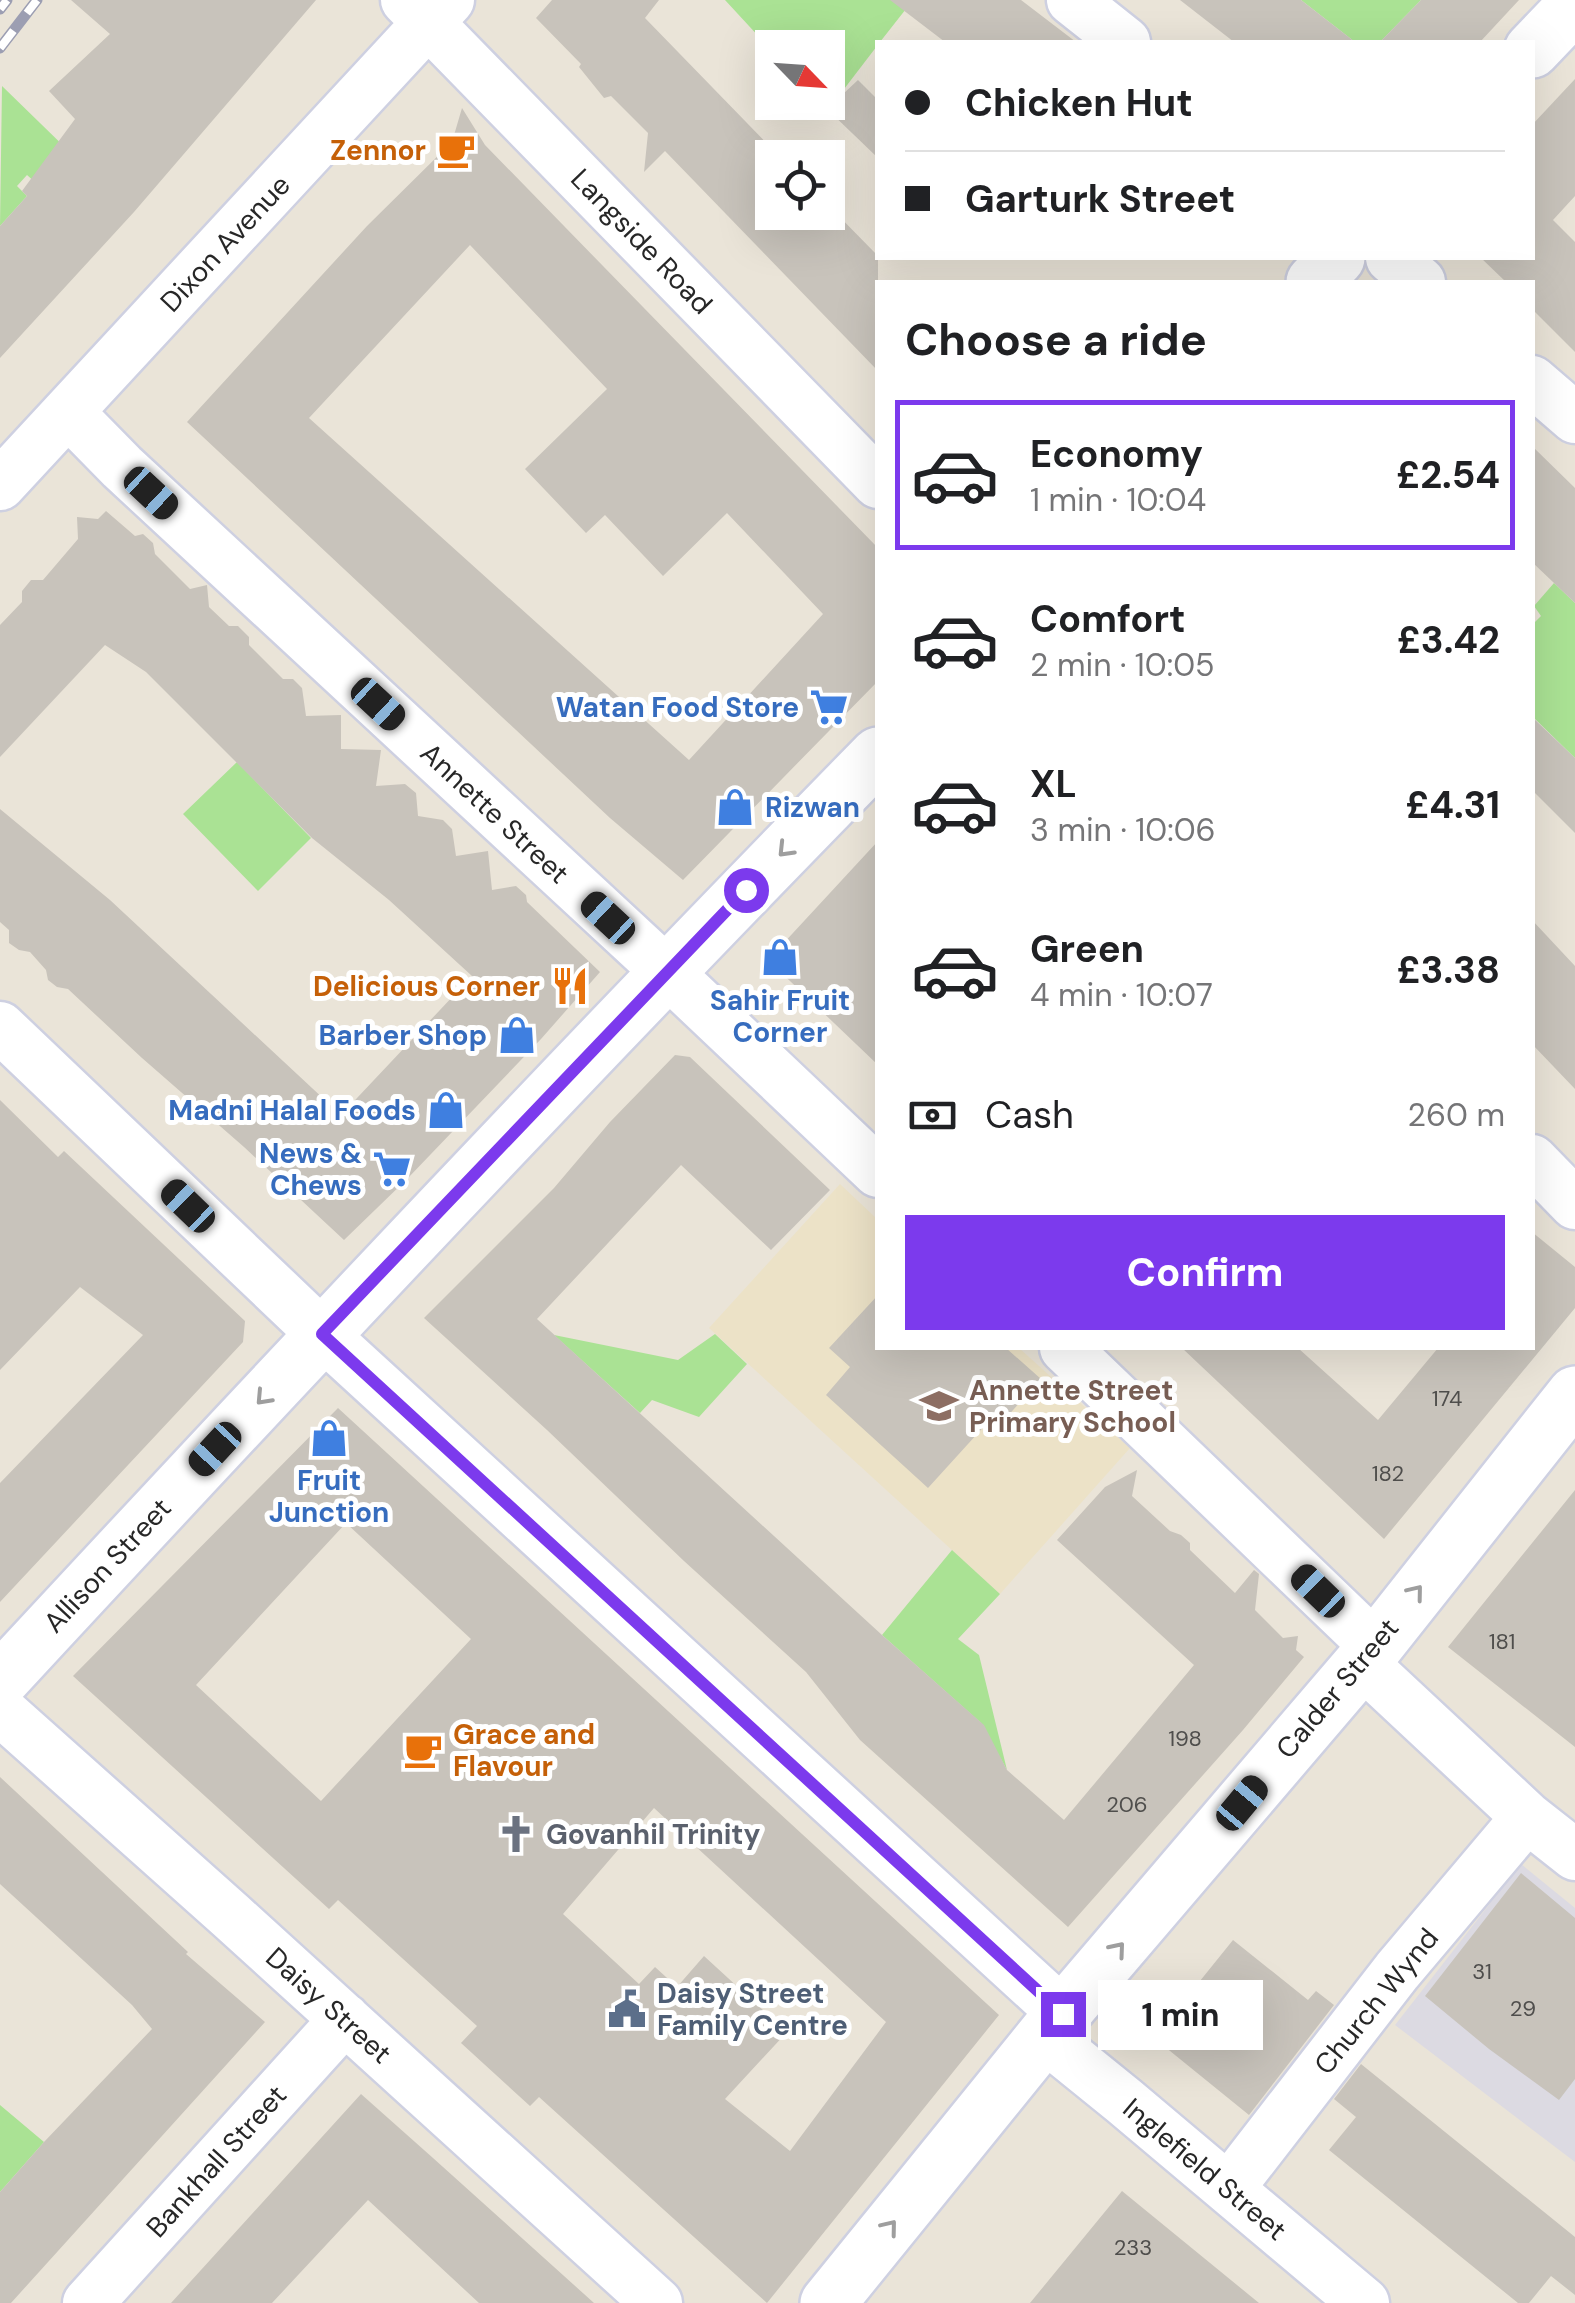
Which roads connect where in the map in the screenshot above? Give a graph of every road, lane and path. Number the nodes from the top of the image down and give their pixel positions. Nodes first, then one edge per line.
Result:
1 (1072, 0) edge
2 (1575, 6) edge
3 (428, 7) edge
4 (1122, 40) edge
5 (1535, 47) edge
6 (1335, 260) edge
7 (1393, 260) edge
8 (1316, 280) edge
9 (1418, 280) edge
10 (1535, 384) edge
11 (68, 413) junction
12 (1575, 418) edge
13 (875, 480) edge
14 (0, 486) edge
15 (875, 758) edge
16 (666, 971) junction
17 (0, 1027) edge
18 (1535, 1163) edge
19 (875, 1169) edge
20 (1575, 1204) edge
21 (322, 1334) junction
22 (1067, 1350) edge
23 (1575, 1394) edge
24 (1368, 1654) junction
25 (0, 1681) edge
26 (0, 1710) edge
27 (1528, 1817) junction
28 (1575, 1855) edge
29 (344, 2019) junction
30 (1054, 2025) junction
31 (1229, 2188) junction
32 (88, 2303) edge
33 (657, 2303) edge
34 (828, 2303) edge
35 (1364, 2303) edge

1 - 4 street
2 - 5 street
3 - 11 street, Dixon Avenue
3 - 13 street, Langside Road
6 - 8 street
7 - 9 street
10 - 12 street
11 - 14 street, Dixon Avenue
11 - 16 street, Annette Street
15 -> 16 street, Allison Street
16 - 19 street, Annette Street
16 - 21 street, Allison Street
17 - 21 street, Inglefield Street
18 - 20 street
21 -> 25 street, Allison Street
21 - 30 street, Inglefield Street
22 - 24 street
24 -> 23 street, Calder Street
24 - 27 street
30 -> 24 street, Calder Street
26 - 29 street, Daisy Street
27 - 28 street
27 - 31 street, Church Wynd
29 - 32 street, Bankhall Street
29 - 33 street, Daisy Street
30 - 31 street, Inglefield Street
34 -> 30 street, Calder Street
31 - 35 street, Inglefield Street

